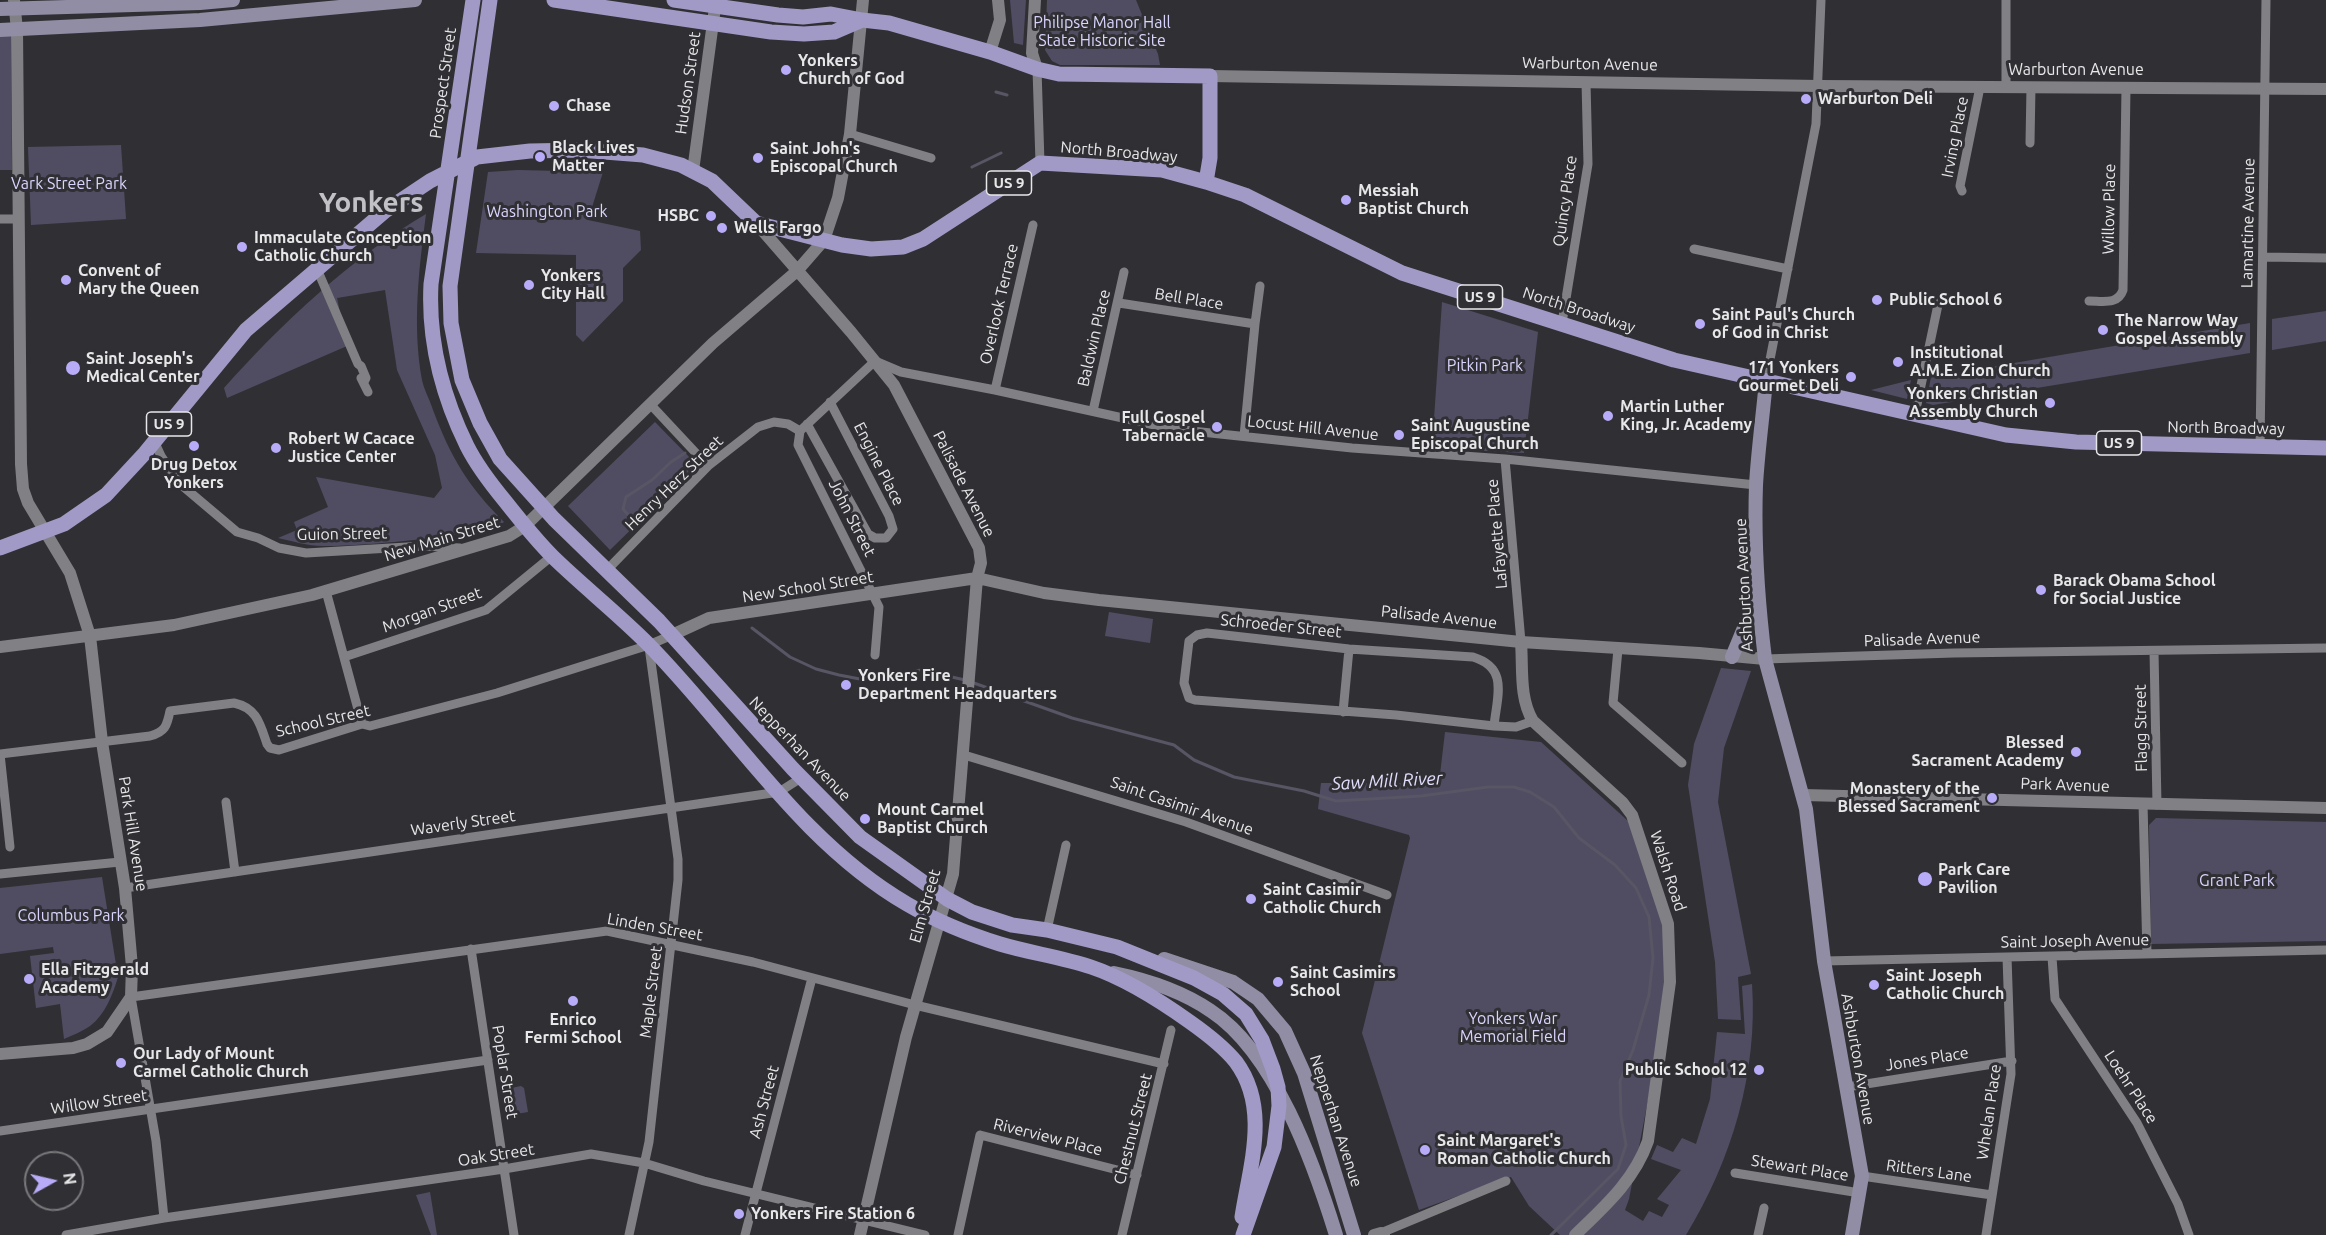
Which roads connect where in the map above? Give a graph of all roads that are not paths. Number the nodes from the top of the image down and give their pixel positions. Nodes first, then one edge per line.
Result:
1 (233, 0) edge
2 (415, 0) edge
3 (473, 0) edge
4 (490, 0) edge
5 (554, 0) edge
6 (674, 0) edge
7 (863, 0) edge
8 (998, 0) edge
9 (1035, 0) edge
10 (1821, 0) edge
11 (2006, 0) edge
12 (2266, 0) edge
13 (716, 3) edge
14 (9, 6) edge
15 (862, 20) junction
16 (713, 23) junction
17 (0, 30) edge
18 (17, 30) junction
19 (990, 52) junction
20 (1037, 69) junction
21 (1210, 76) junction
22 (1586, 82) junction
23 (1819, 86) junction
24 (1980, 87) junction
25 (2006, 87) junction
26 (2031, 87) junction
27 (2126, 88) junction
28 (2265, 88) junction
29 (2326, 89) edge
30 (850, 134) junction
31 (2030, 143) dead end
32 (931, 158) dead end
33 (468, 161) junction
34 (1040, 163) junction
35 (448, 171) junction
36 (693, 171) junction
37 (1206, 182) junction
38 (1962, 191) dead end
39 (0, 219) edge
40 (18, 219) junction
41 (756, 223) junction
42 (1033, 225) dead end
43 (824, 240) junction
44 (1694, 249) dead end
45 (2263, 257) junction
46 (2326, 258) edge
47 (317, 269) junction
48 (1788, 269) junction
49 (797, 271) junction
50 (1124, 272) dead end
51 (1260, 286) dead end
52 (1939, 300) dead end
53 (2089, 302) dead end
54 (1119, 303) junction
55 (1562, 323) junction
56 (1255, 324) junction
57 (875, 360) junction
58 (1766, 380) junction
59 (995, 390) junction
60 (368, 392) dead end
61 (830, 402) junction
62 (651, 405) junction
63 (1093, 411) junction
64 (1915, 414) junction
65 (807, 424) junction
66 (800, 431) junction
67 (1244, 436) junction
68 (154, 441) junction
69 (2260, 447) junction
70 (2326, 448) edge
71 (1505, 459) junction
72 (708, 466) junction
73 (1756, 485) junction
74 (544, 507) junction
75 (525, 526) junction
76 (45, 532) junction
77 (0, 548) edge
78 (467, 549) junction
79 (552, 556) junction
80 (606, 571) junction
81 (977, 578) junction
82 (326, 591) junction
83 (1758, 592) junction
84 (873, 594) junction
85 (672, 635) junction
86 (90, 636) junction
87 (1521, 642) junction
88 (649, 645) junction
89 (0, 647) edge
90 (2326, 648) edge
91 (1349, 649) junction
92 (1618, 649) junction
93 (2154, 651) junction
94 (875, 654) dead end
95 (344, 657) junction
96 (1732, 657) junction
97 (1765, 659) junction
98 (1343, 712) junction
99 (1533, 721) junction
100 (362, 724) junction
101 (1494, 726) junction
102 (102, 742) junction
103 (0, 754) edge
104 (964, 755) junction
105 (1682, 763) dead end
106 (801, 778) junction
107 (779, 792) junction
108 (1803, 795) junction
109 (226, 802) dead end
110 (2143, 804) junction
111 (2157, 805) junction
112 (671, 808) junction
113 (2326, 808) edge
114 (1066, 845) dead end
115 (10, 847) dead end
116 (120, 862) junction
117 (235, 872) junction
118 (0, 874) edge
119 (125, 888) junction
120 (1387, 895) dead end
121 (947, 899) junction
122 (939, 921) junction
123 (1047, 930) junction
124 (672, 944) junction
125 (1117, 947) junction
126 (471, 949) junction
127 (2326, 950) edge
128 (2147, 954) junction
129 (2007, 957) junction
130 (2052, 957) junction
131 (1824, 961) junction
132 (1094, 968) junction
133 (812, 978) junction
134 (131, 997) junction
135 (915, 1005) junction
136 (1171, 1030) dead end
137 (0, 1054) edge
138 (488, 1060) junction
139 (2012, 1061) junction
140 (1164, 1064) junction
141 (1847, 1086) junction
142 (150, 1110) junction
143 (0, 1131) edge
144 (644, 1163) junction
145 (504, 1169) junction
146 (1735, 1173) dead end
147 (1137, 1175) junction
148 (1862, 1176) junction
149 (1506, 1181) dead end
150 (755, 1193) junction
151 (1860, 1193) junction
152 (1992, 1195) junction
153 (1764, 1208) dead end
154 (164, 1218) junction
155 (863, 1220) junction
156 (1405, 1223) junction
157 (1380, 1234) edge
158 (66, 1235) edge
159 (514, 1235) edge
160 (629, 1235) edge
161 (745, 1235) edge
162 (860, 1235) edge
163 (925, 1235) edge
164 (958, 1235) edge
165 (1122, 1235) edge
166 (1241, 1235) edge
167 (1336, 1235) edge
168 (1354, 1235) edge
169 (1398, 1235) edge
170 (1575, 1235) edge
171 (1758, 1235) edge
172 (1852, 1235) edge
173 (1986, 1235) edge
174 (2190, 1235) edge

1 - 14 main road
2 - 18 main road
3 - 35 main road, Prospect Street
4 - 33 main road
5 - 16 main road
6 - 13 main road, Warburton Avenue
7 - 15 street
8 - 19 street
9 - 20 street
10 - 23 street, Ashburton Avenue
11 - 25 street
12 - 28 street, Lamartine Avenue
13 - 15 main road, Warburton Avenue
13 - 16 street, Hudson Street
14 - 18 street, Park Hill Avenue
15 - 16 main road
15 - 19 main road, Warburton Avenue
15 - 30 street
16 - 36 street, Hudson Street
17 - 18 main road
18 - 40 street, Park Hill Avenue
19 - 20 main road, Warburton Avenue
20 - 21 main road, Warburton Avenue
20 - 34 street
21 - 22 street, Warburton Avenue
21 - 37 main road
22 - 23 street, Warburton Avenue
22 - 55 street, Quincy Place
23 - 24 street, Warburton Avenue
23 - 48 street, Ashburton Avenue
24 - 25 street, Warburton Avenue
24 - 38 street, Irving Place
25 - 26 street, Warburton Avenue
26 - 27 street, Warburton Avenue
26 - 31 street
27 - 28 street, Warburton Avenue
27 - 53 street, Willow Place
28 - 29 street, Warburton Avenue
28 - 45 street, Lamartine Avenue
30 - 32 street
30 - 43 street
33 - 35 main road, US 9
33 - 36 main road, US 9
33 - 74 main road, Nepperhan Avenue
34 - 37 main road, North Broadway / US 9
34 - 43 main road, North Broadway / US 9
35 - 47 main road, US 9
35 - 75 main road
36 - 41 main road, US 9
37 - 55 main road, North Broadway / US 9
39 - 40 street
40 - 76 street, Park Hill Avenue
41 - 43 main road, North Broadway / US 9
41 - 49 street, Palisade Avenue
42 - 59 street, Overlook Terrace
43 - 49 street, New Main Street
44 - 48 street
45 - 46 street
45 - 69 street, Lamartine Avenue
47 - 60 street
47 - 68 main road, US 9
48 - 58 street, Ashburton Avenue
49 - 57 street, Palisade Avenue
49 - 62 street, New Main Street
50 - 54 street, Baldwin Place
51 - 56 street
52 - 64 street
54 - 56 street, Bell Place
54 - 63 street, Baldwin Place
55 - 58 main road, North Broadway / US 9
56 - 67 street
57 - 59 street, Locust Hill Avenue
57 - 61 street
57 - 81 street, Palisade Avenue
58 - 64 main road, North Broadway / US 9
58 - 73 main road, Ashburton Avenue
59 - 63 street, Locust Hill Avenue
61 - 65 street
61 - 65 street, Engine Place
62 - 72 street
62 - 74 street, New Main Street
63 - 67 street, Locust Hill Avenue
64 - 69 main road, North Broadway / US 9
65 - 66 street
66 - 72 street, Henry Herz Street
66 - 84 street, John Street
67 - 71 street, Locust Hill Avenue
68 - 76 main road, US 9
68 - 78 street, Guion Street
69 - 70 main road, North Broadway / US 9
71 - 73 street, Locust Hill Avenue
71 - 87 street, Lafayette Place
72 - 80 street, Henry Herz Street
73 - 83 main road, Ashburton Avenue
74 - 75 street, New Main Street
74 - 80 main road, Nepperhan Avenue
75 - 78 street, New Main Street
75 - 79 main road
76 - 77 main road, US 9
76 - 86 street, Park Hill Avenue
78 - 82 street, New Main Street
79 - 88 main road
79 - 95 street, Morgan Street
80 - 85 main road, Nepperhan Avenue
81 - 84 street, New School Street
81 - 87 street, Palisade Avenue
81 - 104 street, Elm Street
82 - 86 street, New Main Street
82 - 95 street
83 - 96 main road
83 - 97 main road, Ashburton Avenue
84 - 85 street, New School Street
84 - 94 street, John Street
85 - 88 street, New School Street
85 - 106 main road, Nepperhan Avenue
86 - 89 street, New Main Street
86 - 102 street, Park Hill Avenue
87 - 92 street, Palisade Avenue
87 - 99 street, Walsh Road
88 - 100 street, School Street
88 - 107 main road
88 - 112 street, Maple Street
90 - 93 street, Palisade Avenue
91 - 98 street
91 - 98 street, Schroeder Street
91 - 101 street, Schroeder Street
92 - 96 street, Palisade Avenue
92 - 105 street
93 - 97 street, Palisade Avenue
93 - 111 street, Flagg Street
95 - 100 street
96 - 97 street, Palisade Avenue
97 - 108 main road, Ashburton Avenue
98 - 101 street, Schroeder Street
99 - 101 street, Schroeder Street
99 - 170 street, Walsh Road
100 - 102 street, School Street
102 - 103 street, School Street
102 - 116 street, Park Hill Avenue
103 - 115 street
104 - 120 street, Saint Casimir Avenue
104 - 121 street, Elm Street
106 - 107 street, Waverly Street
106 - 121 main road, Nepperhan Avenue
107 - 112 street, Waverly Street
107 - 122 main road
108 - 110 street, Park Avenue
108 - 131 main road, Ashburton Avenue
109 - 117 street
110 - 111 street, Park Avenue
110 - 128 street
111 - 113 street, Park Avenue
112 - 117 street, Waverly Street
112 - 124 street, Maple Street
114 - 123 street
116 - 118 street
116 - 119 street, Park Hill Avenue
117 - 119 street, Waverly Street
119 - 134 street, Park Hill Avenue
121 - 122 street, Elm Street
121 - 123 main road, Nepperhan Avenue
122 - 132 main road
122 - 135 street, Elm Street
123 - 125 main road, Nepperhan Avenue
124 - 126 street, Linden Street
124 - 133 street, Linden Street
124 - 144 street, Maple Street
125 - 166 main road
125 - 168 main road, Nepperhan Avenue
126 - 134 street, Linden Street
126 - 138 street, Poplar Street
127 - 128 street, Saint Joseph Avenue
128 - 130 street, Saint Joseph Avenue
129 - 130 street, Saint Joseph Avenue
129 - 131 street, Saint Joseph Avenue
129 - 139 street, Whelan Place
130 - 174 street, Loehr Place
131 - 141 main road, Ashburton Avenue
132 - 166 main road
132 - 167 main road
133 - 135 street, Linden Street
133 - 150 street, Ash Street
134 - 137 street
134 - 142 street
135 - 140 street, Linden Street
135 - 155 street, Elm Street
136 - 140 street, Chestnut Street
138 - 142 street, Willow Street
138 - 145 street, Poplar Street
139 - 141 street, Jones Place
139 - 152 street, Whelan Place
140 - 147 street, Chestnut Street
141 - 148 main road, Ashburton Avenue
142 - 143 street, Willow Street
142 - 154 street
144 - 145 street, Oak Street
144 - 150 street, Oak Street
144 - 160 street, Maple Street
145 - 154 street, Oak Street
145 - 159 street, Poplar Street
146 - 151 street, Stewart Place
147 - 164 street, Riverview Place
147 - 165 street, Chestnut Street
148 - 151 main road, Ashburton Avenue
148 - 152 street, Ritters Lane
149 - 156 street
150 - 155 street, Oak Street
150 - 161 street, Ash Street
151 - 172 main road, Ashburton Avenue
152 - 173 street, Whelan Place
153 - 171 street
154 - 158 street, Oak Street
155 - 162 street, Elm Street
155 - 163 street, Oak Street
156 - 157 street
156 - 169 street

